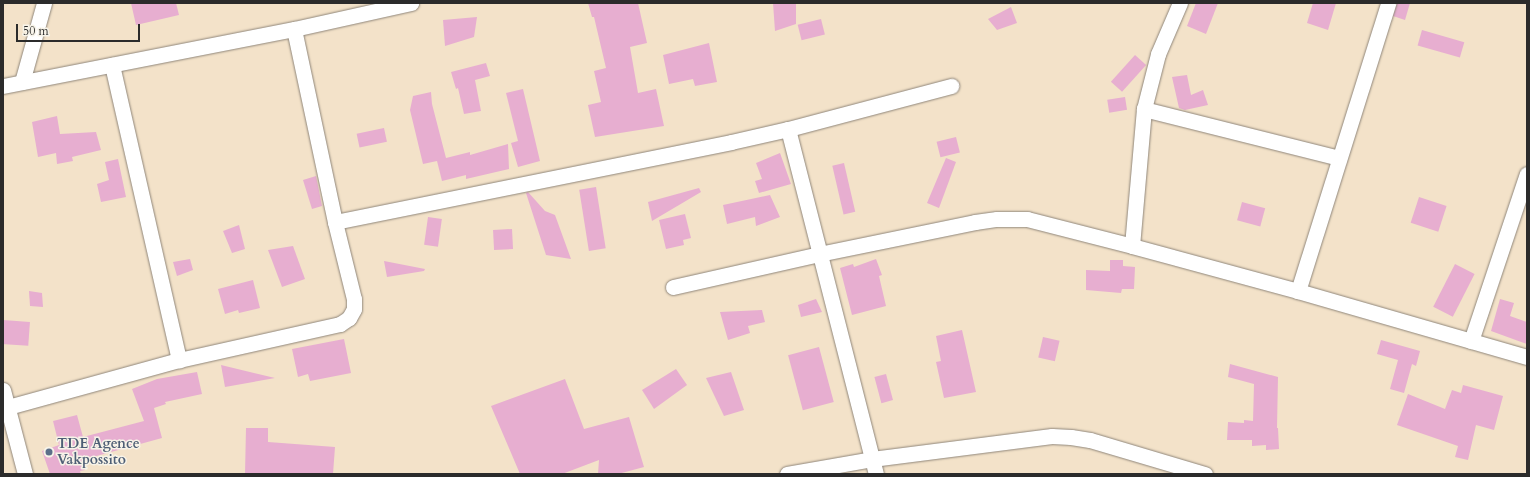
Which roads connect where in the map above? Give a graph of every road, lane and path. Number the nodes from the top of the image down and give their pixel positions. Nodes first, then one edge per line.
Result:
1 (44, 3) edge
2 (411, 3) edge
3 (1180, 3) edge
4 (1388, 3) edge
5 (294, 29) junction
6 (112, 64) junction
7 (22, 82) junction
8 (3, 86) edge
9 (951, 86) dead end
10 (1144, 109) junction
11 (788, 129) junction
12 (1340, 158) junction
13 (1527, 174) edge
14 (335, 222) junction
15 (1132, 246) junction
16 (819, 254) junction
17 (673, 288) dead end
18 (1298, 291) junction
19 (1471, 341) junction
20 (1527, 357) edge
21 (179, 360) junction
22 (3, 390) edge
23 (8, 407) junction
24 (872, 459) junction
25 (25, 474) edge
26 (787, 474) edge
27 (876, 474) edge
28 (1205, 474) edge

1 - 7 street
2 - 5 street
3 - 10 street
4 - 12 street
5 - 6 street
5 - 14 street
6 - 7 street
6 - 21 street
7 - 8 street
9 - 11 street
10 - 12 street
10 - 15 street
11 - 14 street
11 - 16 street
12 - 18 street
13 - 19 street
14 - 21 street
15 - 16 street
15 - 18 street
16 - 17 street
16 - 24 street
18 - 19 street
19 - 20 street
21 - 23 street
22 - 23 street
23 - 25 street
24 - 26 street
24 - 27 street
24 - 28 street

